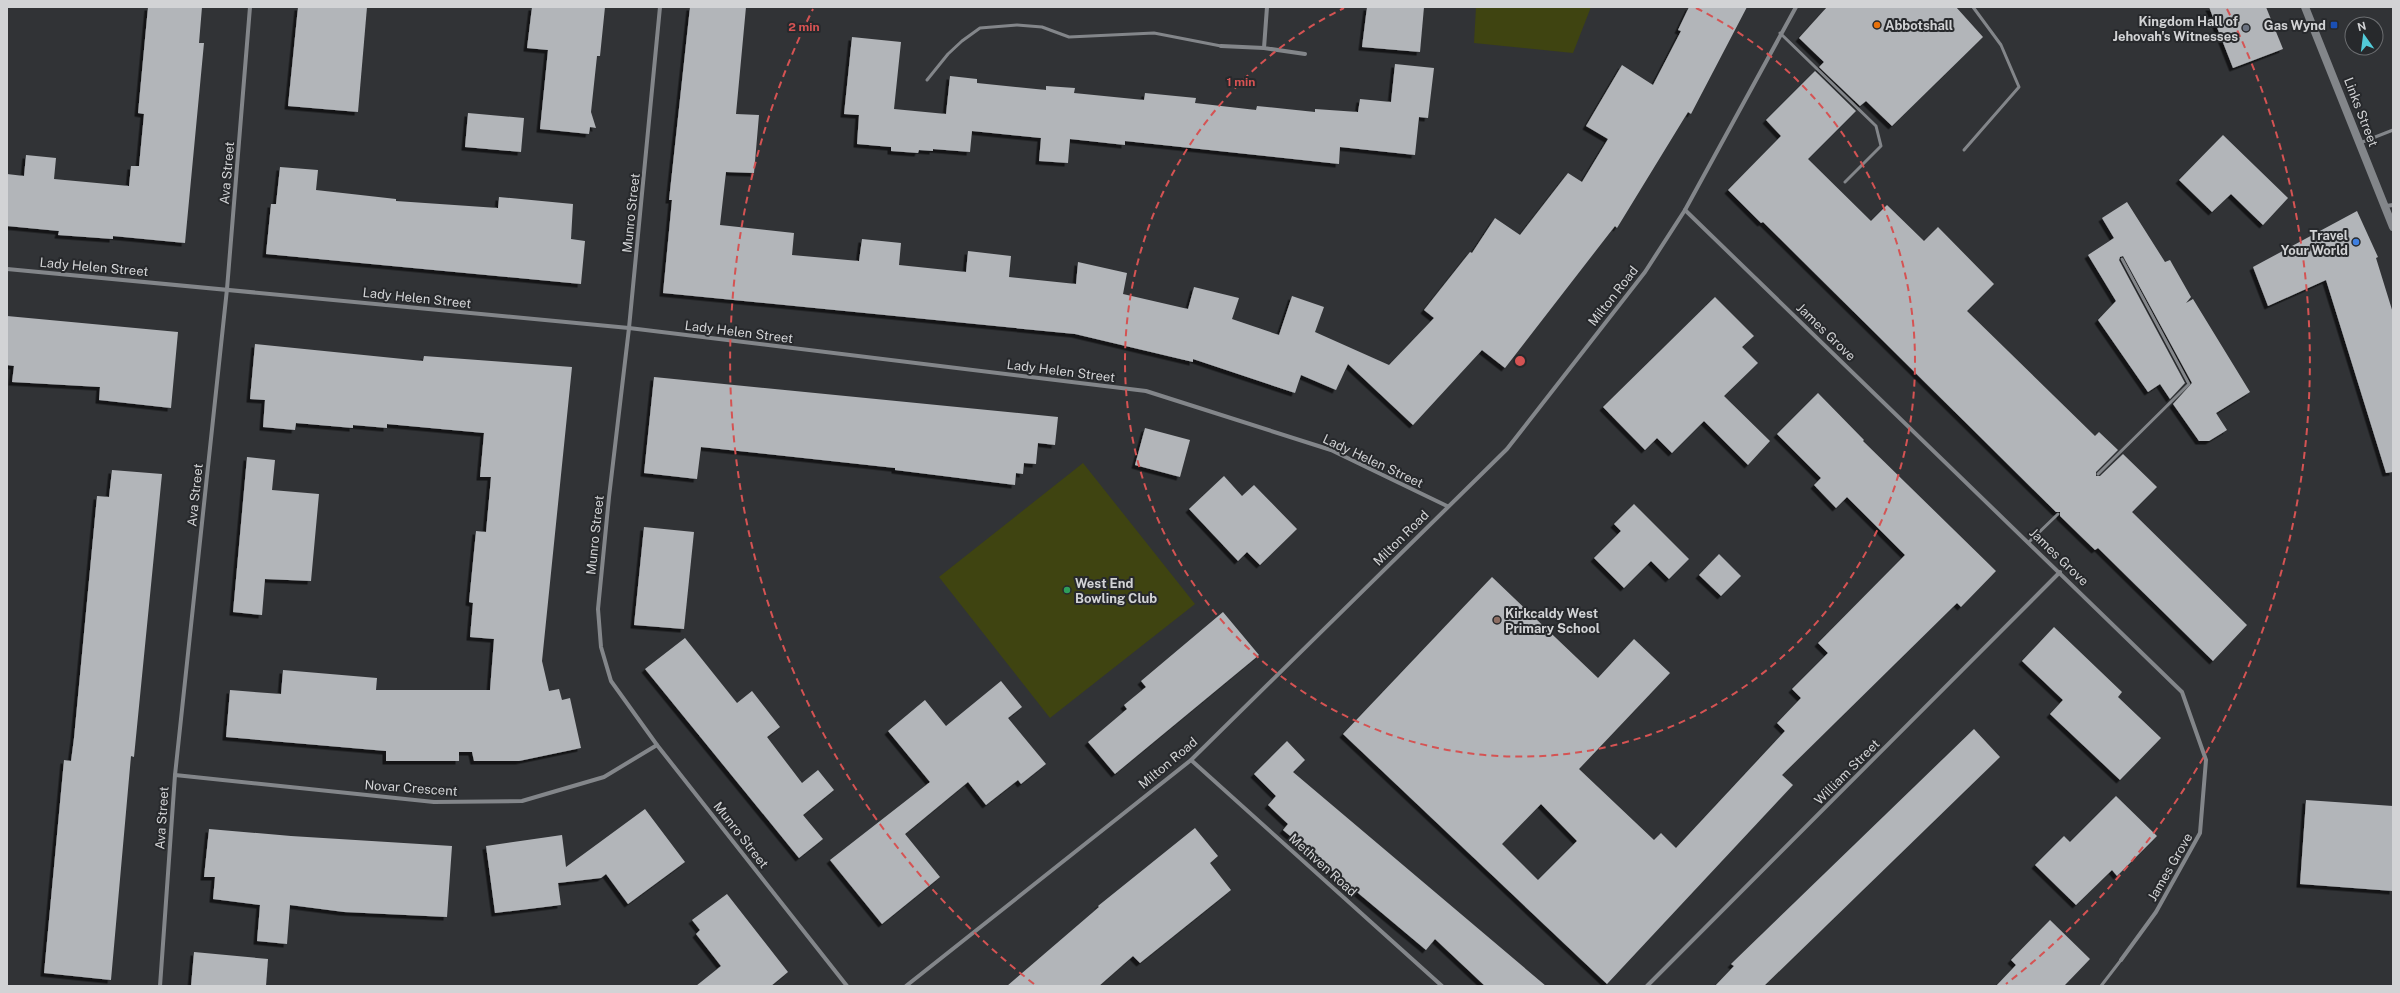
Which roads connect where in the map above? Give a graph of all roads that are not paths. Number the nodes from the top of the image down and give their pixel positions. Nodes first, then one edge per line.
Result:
1 (250, 7) edge
2 (660, 7) edge
3 (1268, 7) edge
4 (1796, 7) edge
5 (1973, 7) edge
6 (2305, 7) edge
7 (1780, 34) junction
8 (1221, 46) joint
9 (1264, 48) junction
10 (1305, 54) dead end
11 (927, 80) dead end
12 (2393, 130) edge
13 (2360, 143) junction
14 (1964, 150) dead end
15 (1845, 182) dead end
16 (2389, 205) edge
17 (1685, 210) junction
18 (2393, 227) edge
19 (2122, 258) dead end
20 (7, 269) edge
21 (227, 289) junction
22 (629, 328) junction
23 (2098, 474) dead end
24 (1447, 506) junction
25 (2058, 514) dead end
26 (2029, 542) junction
27 (2060, 572) junction
28 (657, 744) junction
29 (1191, 760) junction
30 (175, 775) junction
31 (2121, 960) joint
32 (160, 986) edge
33 (847, 986) edge
34 (906, 986) edge
35 (1442, 986) edge
36 (1647, 986) edge
37 (2101, 986) edge

1 - 21 street, Ava Street
2 - 22 street, Munro Street
3 - 9 street
4 - 7 street, Milton Road
5 - 14 lane
6 - 13 street, Links Street
7 - 15 lane
7 - 17 street, Milton Road
8 - 9 street
8 - 11 lane
9 - 10 street
12 - 13 lane
13 - 16 street, Links Street
16 - 18 street, Links Street
17 - 24 street, Milton Road
17 - 26 street, James Grove
19 - 23 lane
20 - 21 street, Lady Helen Street
21 - 22 street, Lady Helen Street
21 - 30 street, Ava Street
22 - 24 street, Lady Helen Street
22 - 28 street, Munro Street
24 - 29 street, Milton Road
25 - 26 lane
26 - 27 street, James Grove
27 - 31 street, James Grove
27 - 36 street, William Street
28 - 30 street, Novar Crescent
28 - 33 street, Munro Street
29 - 34 street, Milton Road
29 - 35 street, Methven Road
30 - 32 street, Ava Street
31 - 37 lane, James Grove

